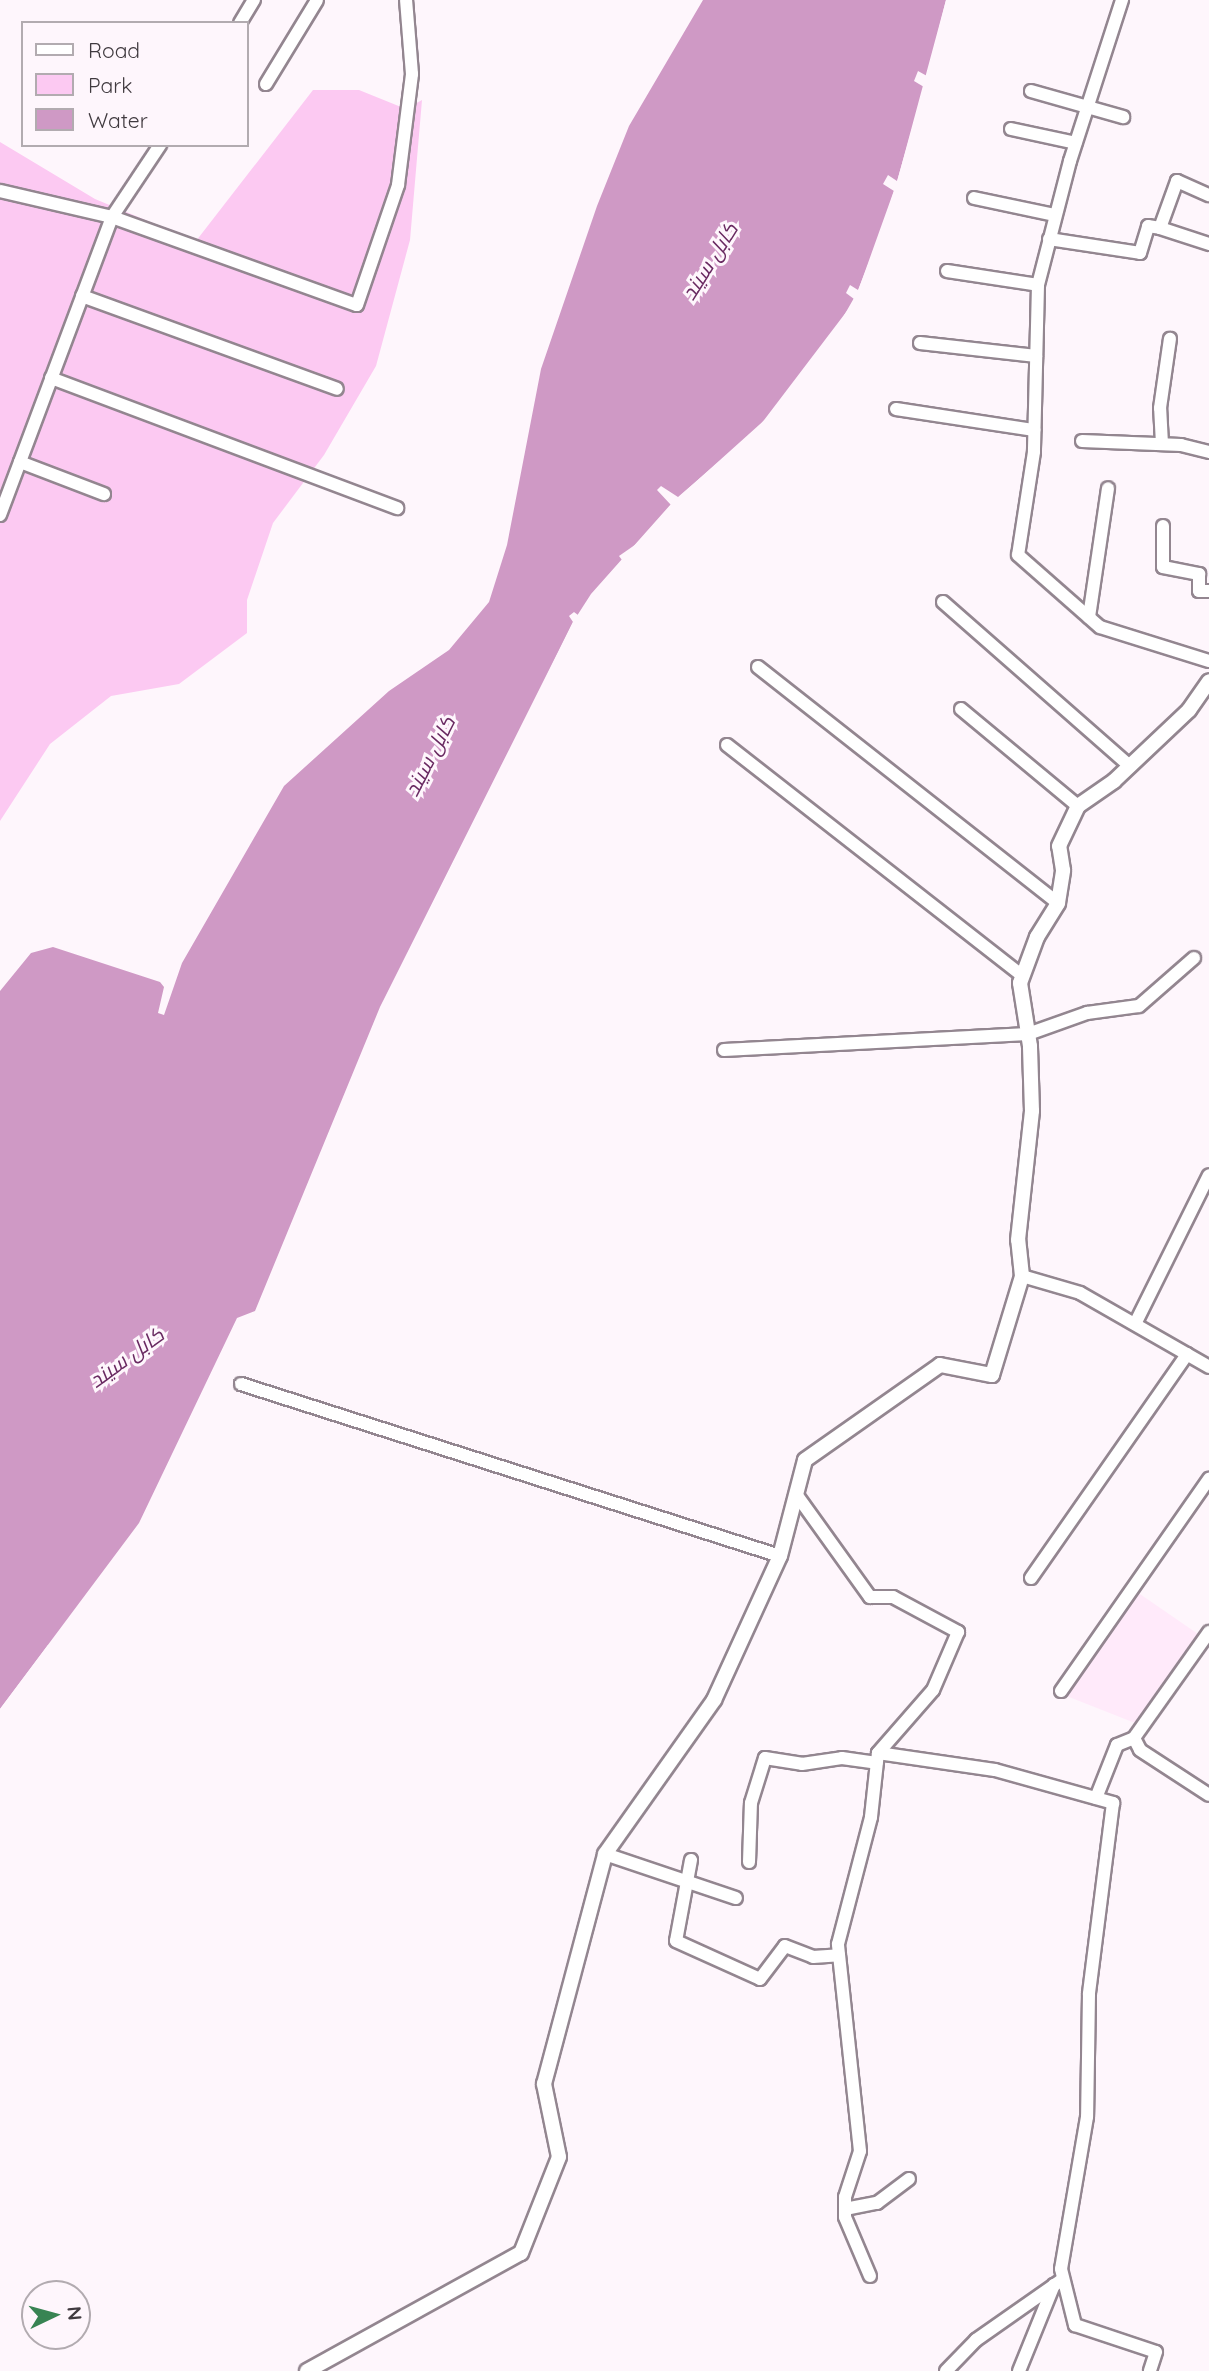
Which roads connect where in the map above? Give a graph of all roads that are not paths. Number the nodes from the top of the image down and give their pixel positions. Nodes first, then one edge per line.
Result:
1 (254, 0) edge
2 (317, 0) edge
3 (406, 0) edge
4 (1122, 0) edge
5 (241, 21) edge
6 (266, 84) dead end
7 (1031, 91) dead end
8 (1088, 104) junction
9 (1124, 117) dead end
10 (1011, 129) dead end
11 (1076, 143) junction
12 (159, 147) edge
13 (0, 191) edge
14 (1209, 195) edge
15 (974, 198) dead end
16 (1055, 215) junction
17 (112, 217) junction
18 (1160, 228) junction
19 (1048, 239) junction
20 (1209, 244) edge
21 (947, 271) dead end
22 (1038, 285) junction
23 (82, 296) junction
24 (1170, 339) dead end
25 (920, 343) dead end
26 (1036, 356) junction
27 (51, 378) junction
28 (337, 389) dead end
29 (896, 409) dead end
30 (1034, 430) junction
31 (1082, 441) dead end
32 (1162, 444) junction
33 (1209, 452) edge
34 (20, 463) junction
35 (1108, 488) dead end
36 (104, 494) dead end
37 (397, 508) dead end
38 (0, 515) edge
39 (1163, 526) dead end
40 (1209, 591) edge
41 (943, 602) dead end
42 (1089, 618) junction
43 (1209, 661) edge
44 (758, 667) dead end
45 (1209, 681) edge
46 (961, 709) dead end
47 (727, 745) dead end
48 (1130, 766) junction
49 (1077, 806) junction
50 (1058, 903) junction
51 (1194, 958) dead end
52 (1023, 976) junction
53 (1028, 1034) junction
54 (724, 1050) dead end
55 (1209, 1175) edge
56 (1022, 1276) junction
57 (1135, 1324) junction
58 (1186, 1354) junction
59 (1209, 1367) edge
60 (242, 1384) dead end
61 (1209, 1479) edge
62 (796, 1494) junction
63 (780, 1556) junction
64 (1031, 1578) dead end
65 (1209, 1632) edge
66 (1061, 1691) dead end
67 (1134, 1738) junction
68 (877, 1758) junction
69 (1207, 1790) edge
70 (1096, 1798) junction
71 (605, 1854) junction
72 (691, 1860) dead end
73 (749, 1862) dead end
74 (687, 1882) junction
75 (736, 1898) dead end
76 (839, 1955) junction
77 (909, 2179) dead end
78 (845, 2209) junction
79 (870, 2276) dead end
80 (1059, 2282) junction
81 (307, 2371) edge
82 (946, 2371) edge
83 (1019, 2371) edge
84 (1150, 2371) edge

1 - 5 street
2 - 6 street
3 - 17 street
4 - 8 street
7 - 8 street
8 - 9 street
8 - 11 street
10 - 11 street
11 - 16 street
12 - 17 street
13 - 17 street
14 - 18 street
15 - 16 street
16 - 19 street
17 - 23 street
18 - 19 street
18 - 20 street
19 - 22 street
21 - 22 street
22 - 26 street
23 - 27 street
23 - 28 street
24 - 32 street
25 - 26 street
26 - 30 street
27 - 34 street
27 - 37 street
29 - 30 street
30 - 42 street
31 - 32 street
32 - 33 street
34 - 36 street
34 - 38 street
35 - 42 street
39 - 40 street
41 - 48 street
42 - 43 street
44 - 50 street
45 - 48 street
46 - 49 street
47 - 52 street
48 - 49 street
49 - 50 street
50 - 52 street
51 - 53 street
52 - 53 street
53 - 54 street
53 - 56 street
55 - 57 street
56 - 57 street
56 - 62 street
57 - 58 street
58 - 59 street
58 - 64 street
60 - 63 street
61 - 66 street
62 - 63 street
62 - 68 street
63 - 71 street
65 - 67 street
67 - 69 street
67 - 70 street
68 - 70 street
68 - 73 street
68 - 76 street
70 - 80 street
71 - 74 street
71 - 81 street
72 - 74 street
74 - 75 street
74 - 76 street
76 - 78 street
77 - 78 street
78 - 79 street
80 - 82 street
80 - 83 street
80 - 84 street

